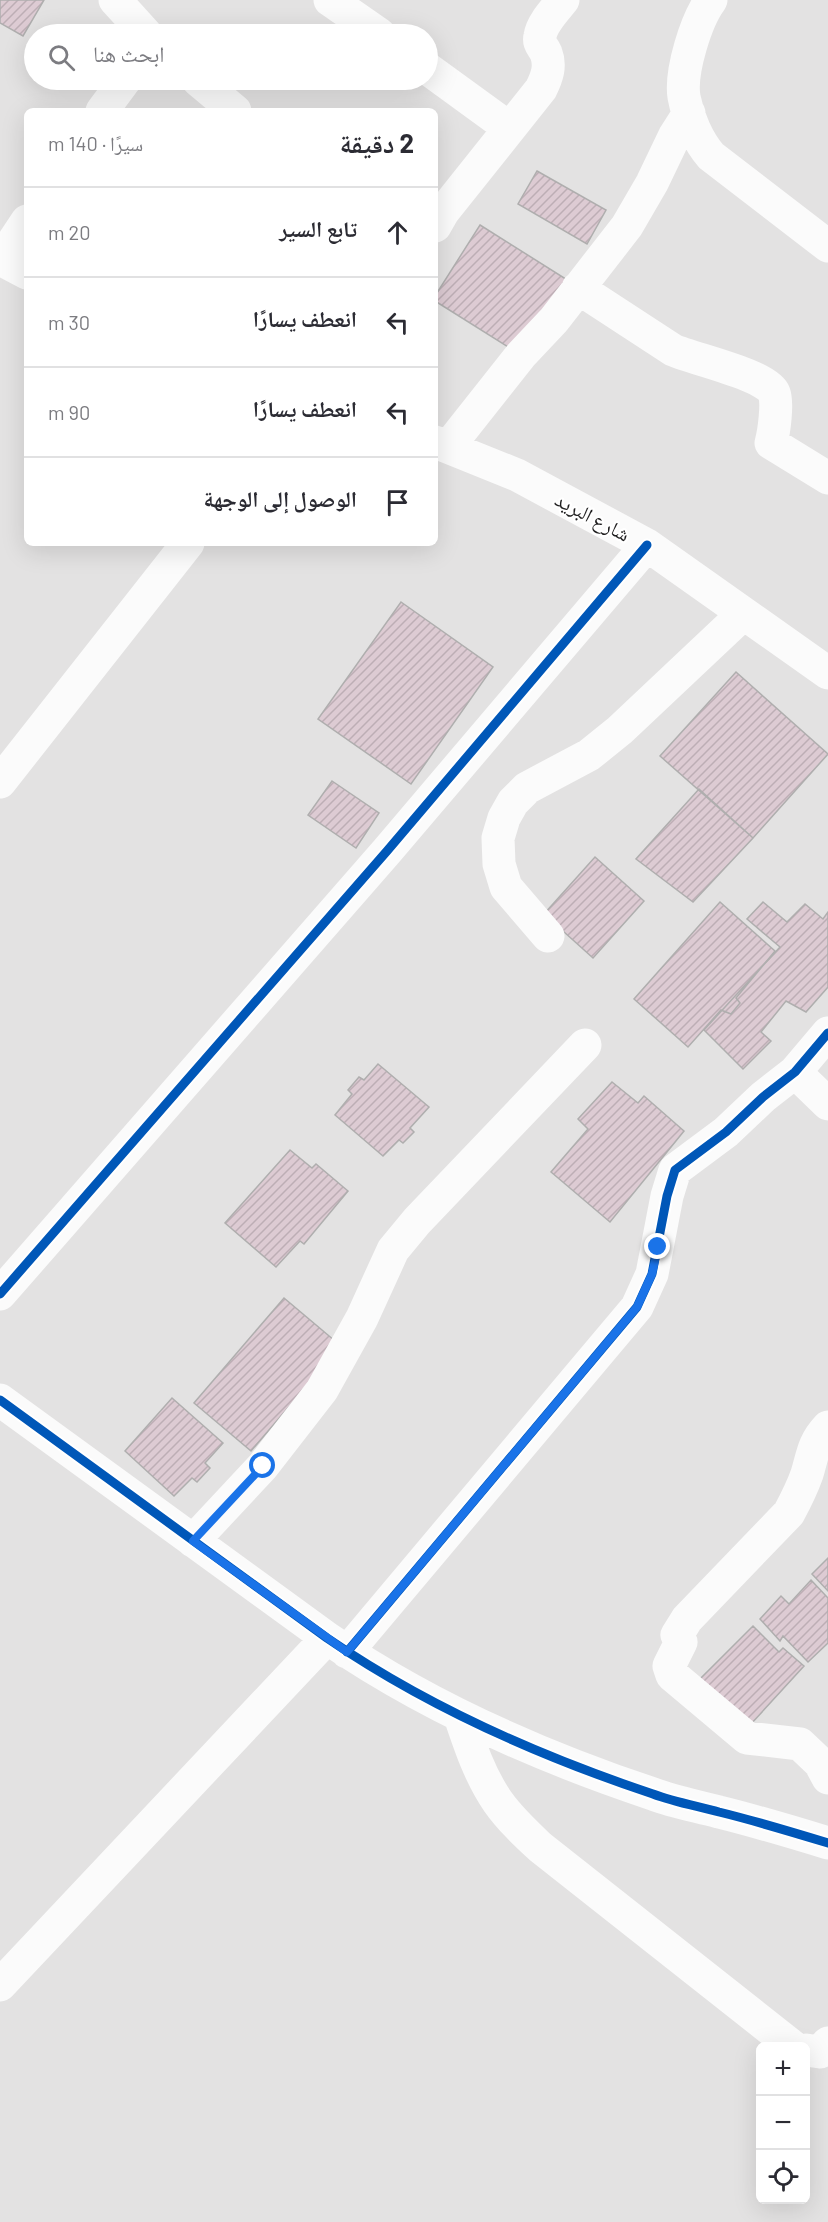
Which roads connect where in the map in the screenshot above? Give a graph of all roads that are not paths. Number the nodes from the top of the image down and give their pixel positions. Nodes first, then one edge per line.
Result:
1 (115, 0) edge
2 (330, 0) edge
3 (562, 0) edge
4 (711, 0) edge
5 (137, 24) edge
6 (365, 24) edge
7 (438, 76) edge
8 (118, 90) edge
9 (210, 90) edge
10 (104, 108) edge
11 (231, 108) edge
12 (689, 113) junction
13 (509, 128) junction
14 (438, 221) edge
15 (24, 229) edge
16 (828, 246) edge
17 (10, 264) edge
18 (578, 288) junction
19 (442, 444) edge
20 (828, 478) edge
21 (647, 545) junction
22 (186, 546) edge
23 (742, 615) junction
24 (828, 673) edge
25 (0, 782) edge
26 (548, 936) dead end
27 (828, 1034) edge
28 (585, 1045) dead end
29 (795, 1072) junction
30 (828, 1104) edge
31 (0, 1294) edge
32 (0, 1400) edge
33 (828, 1426) edge
34 (193, 1541) junction
35 (337, 1645) junction
36 (460, 1716) junction
37 (828, 1778) edge
38 (828, 1843) edge
39 (0, 1985) edge
40 (787, 2042) edge
41 (828, 2043) edge
42 (810, 2051) edge

1 - 5 street
2 - 6 street
3 - 13 street
4 - 12 street
7 - 13 street
8 - 10 street
9 - 11 street
12 - 16 street
12 - 18 street
13 - 14 street
15 - 17 street
18 - 19 street
18 - 20 street
19 - 21 street, شارع البريد
21 - 23 street, شارع البريد
21 - 31 street
22 - 25 street
23 - 24 street, شارع البريد
23 - 26 street
27 - 29 street
28 - 34 street
29 - 30 street
29 - 35 street
32 - 34 street
33 - 37 street
34 - 35 street
35 - 36 street
35 - 39 street
36 - 38 street
36 - 40 street
41 - 42 street

